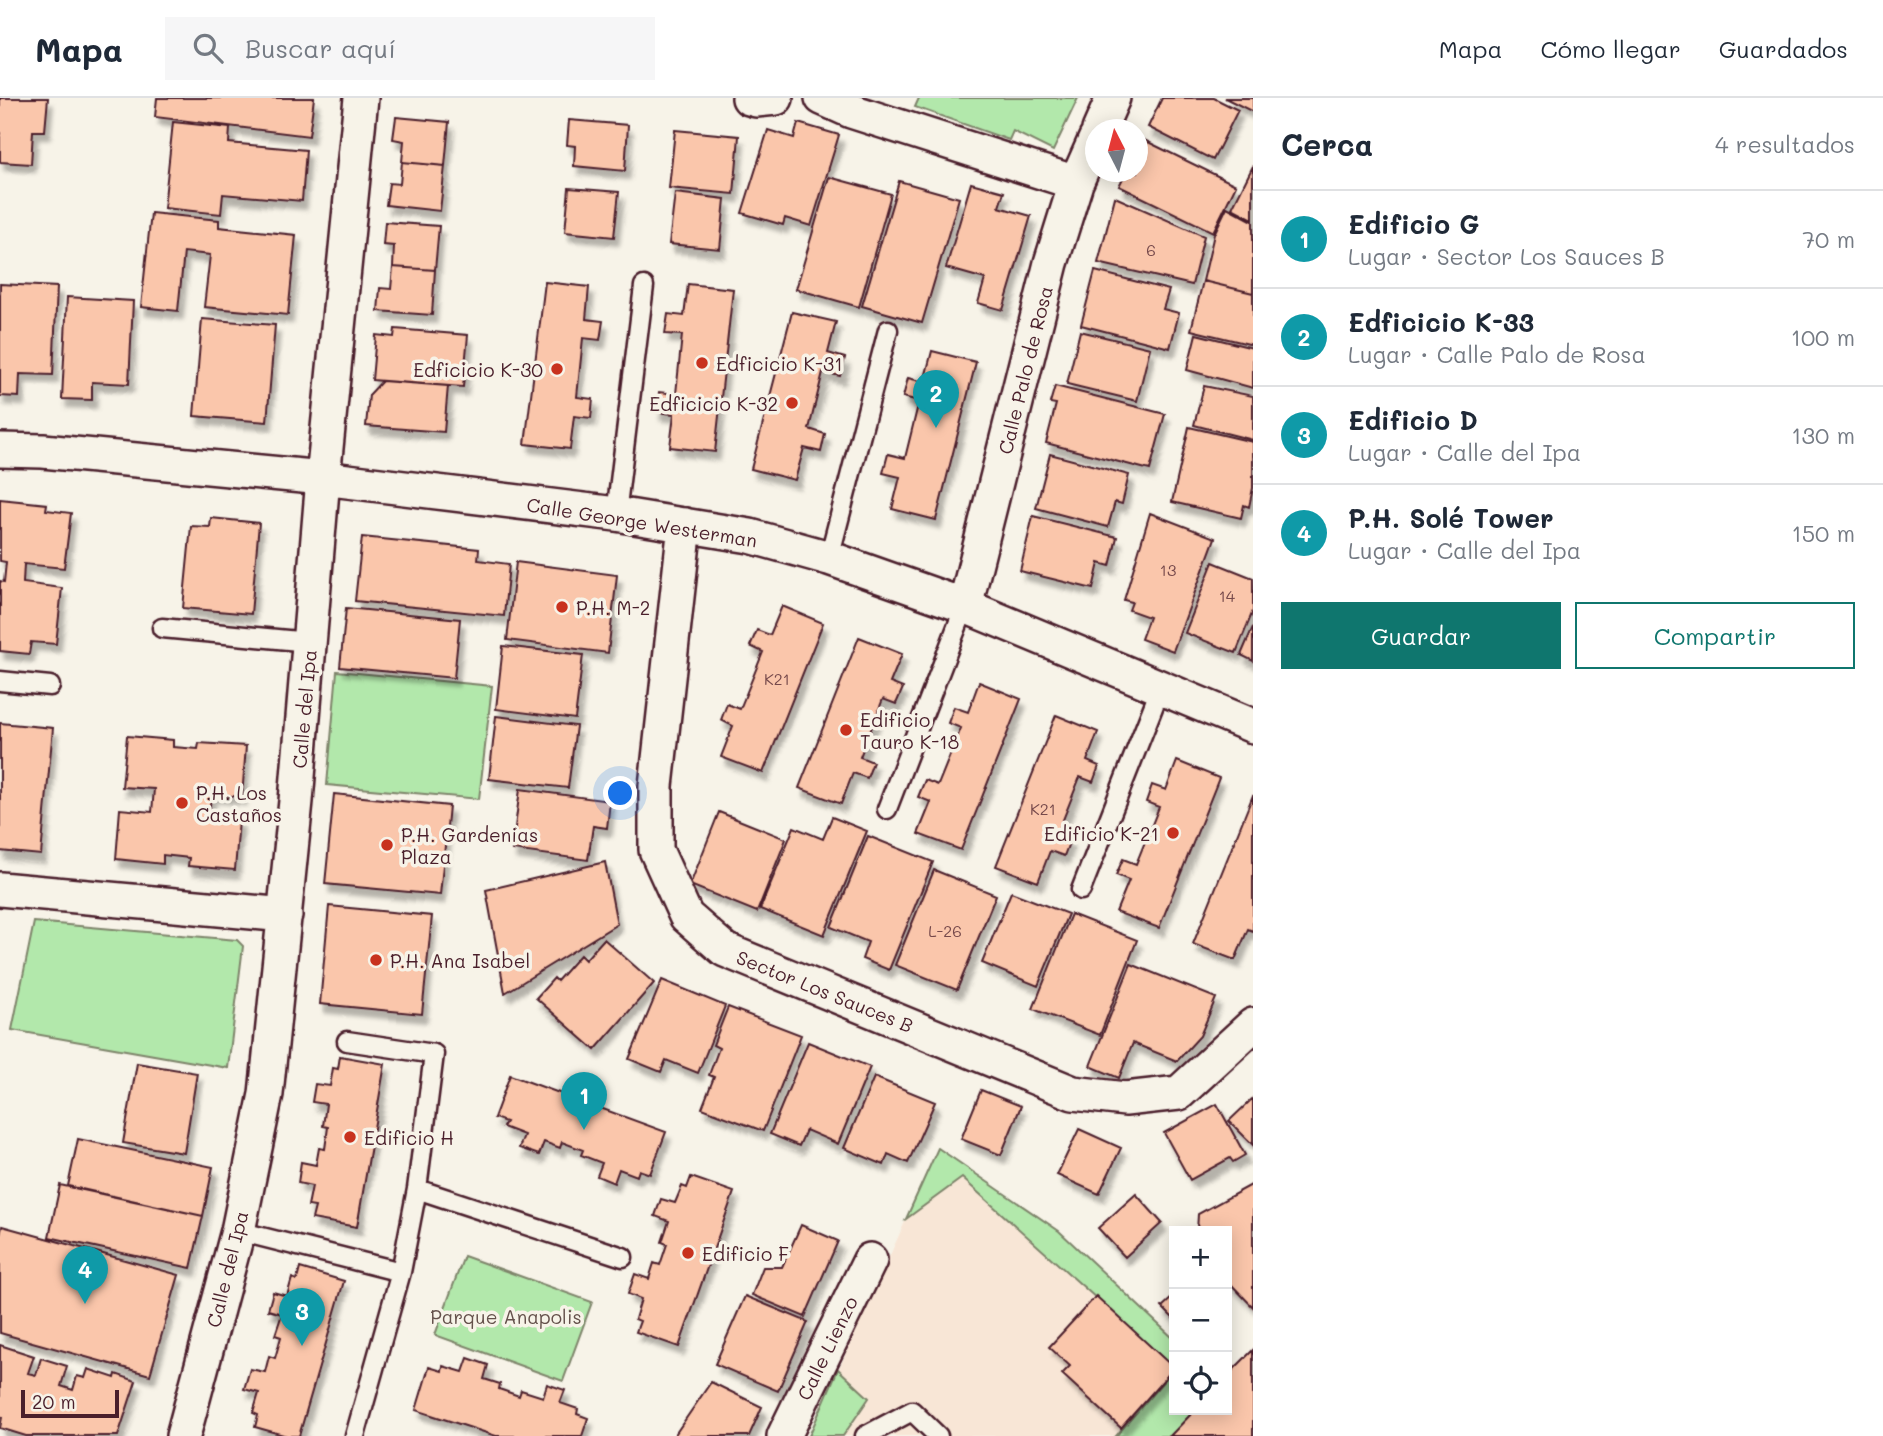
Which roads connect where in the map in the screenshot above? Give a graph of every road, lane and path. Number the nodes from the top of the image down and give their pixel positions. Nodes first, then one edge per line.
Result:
1 (361, 98) edge
2 (749, 98) edge
3 (776, 98) edge
4 (822, 98) edge
5 (1112, 98) edge
6 (1103, 119) edge
7 (1085, 163) edge
8 (1076, 183) junction
9 (644, 286) dead end
10 (888, 330) dead end
11 (0, 450) edge
12 (323, 478) junction
13 (616, 514) junction
14 (685, 525) junction
15 (829, 558) junction
16 (965, 606) junction
17 (162, 628) dead end
18 (309, 642) junction
19 (0, 681) edge
20 (50, 686) dead end
21 (1161, 687) junction
22 (1253, 726) edge
23 (887, 809) dead end
24 (0, 889) edge
25 (1081, 890) dead end
26 (285, 915) junction
27 (1253, 1024) edge
28 (347, 1041) dead end
29 (417, 1189) junction
30 (238, 1231) junction
31 (623, 1257) dead end
32 (870, 1260) dead end
33 (401, 1272) junction
34 (185, 1435) edge
35 (355, 1436) edge
36 (784, 1436) edge
37 (865, 1436) edge
38 (938, 1436) edge

1 - 12 street, Calle del Ipa
2 - 3 street
4 - 8 street
5 - 6 street
7 - 8 street, Calle Palo de Rosa
8 - 16 street, Calle Palo de Rosa
9 - 13 lane
10 - 15 lane
11 - 12 street, Calle George Westerman
12 - 13 street, Calle George Westerman
12 - 18 street, Calle del Ipa
13 - 14 street, Calle George Westerman
14 - 15 street, Calle George Westerman
14 - 27 street, Sector Los Sauces B
15 - 16 street, Calle George Westerman
16 - 21 street, Calle George Westerman
16 - 23 lane
17 - 18 lane
18 - 26 street, Calle del Ipa
19 - 20 lane
21 - 22 street, Calle George Westerman
21 - 25 lane
24 - 26 street
26 - 30 street, Calle del Ipa
28 - 29 lane
29 - 31 lane
29 - 33 lane
30 - 33 lane
30 - 34 street, Calle del Ipa
32 - 36 street, Calle Lienzo
33 - 35 lane
37 - 38 lane

